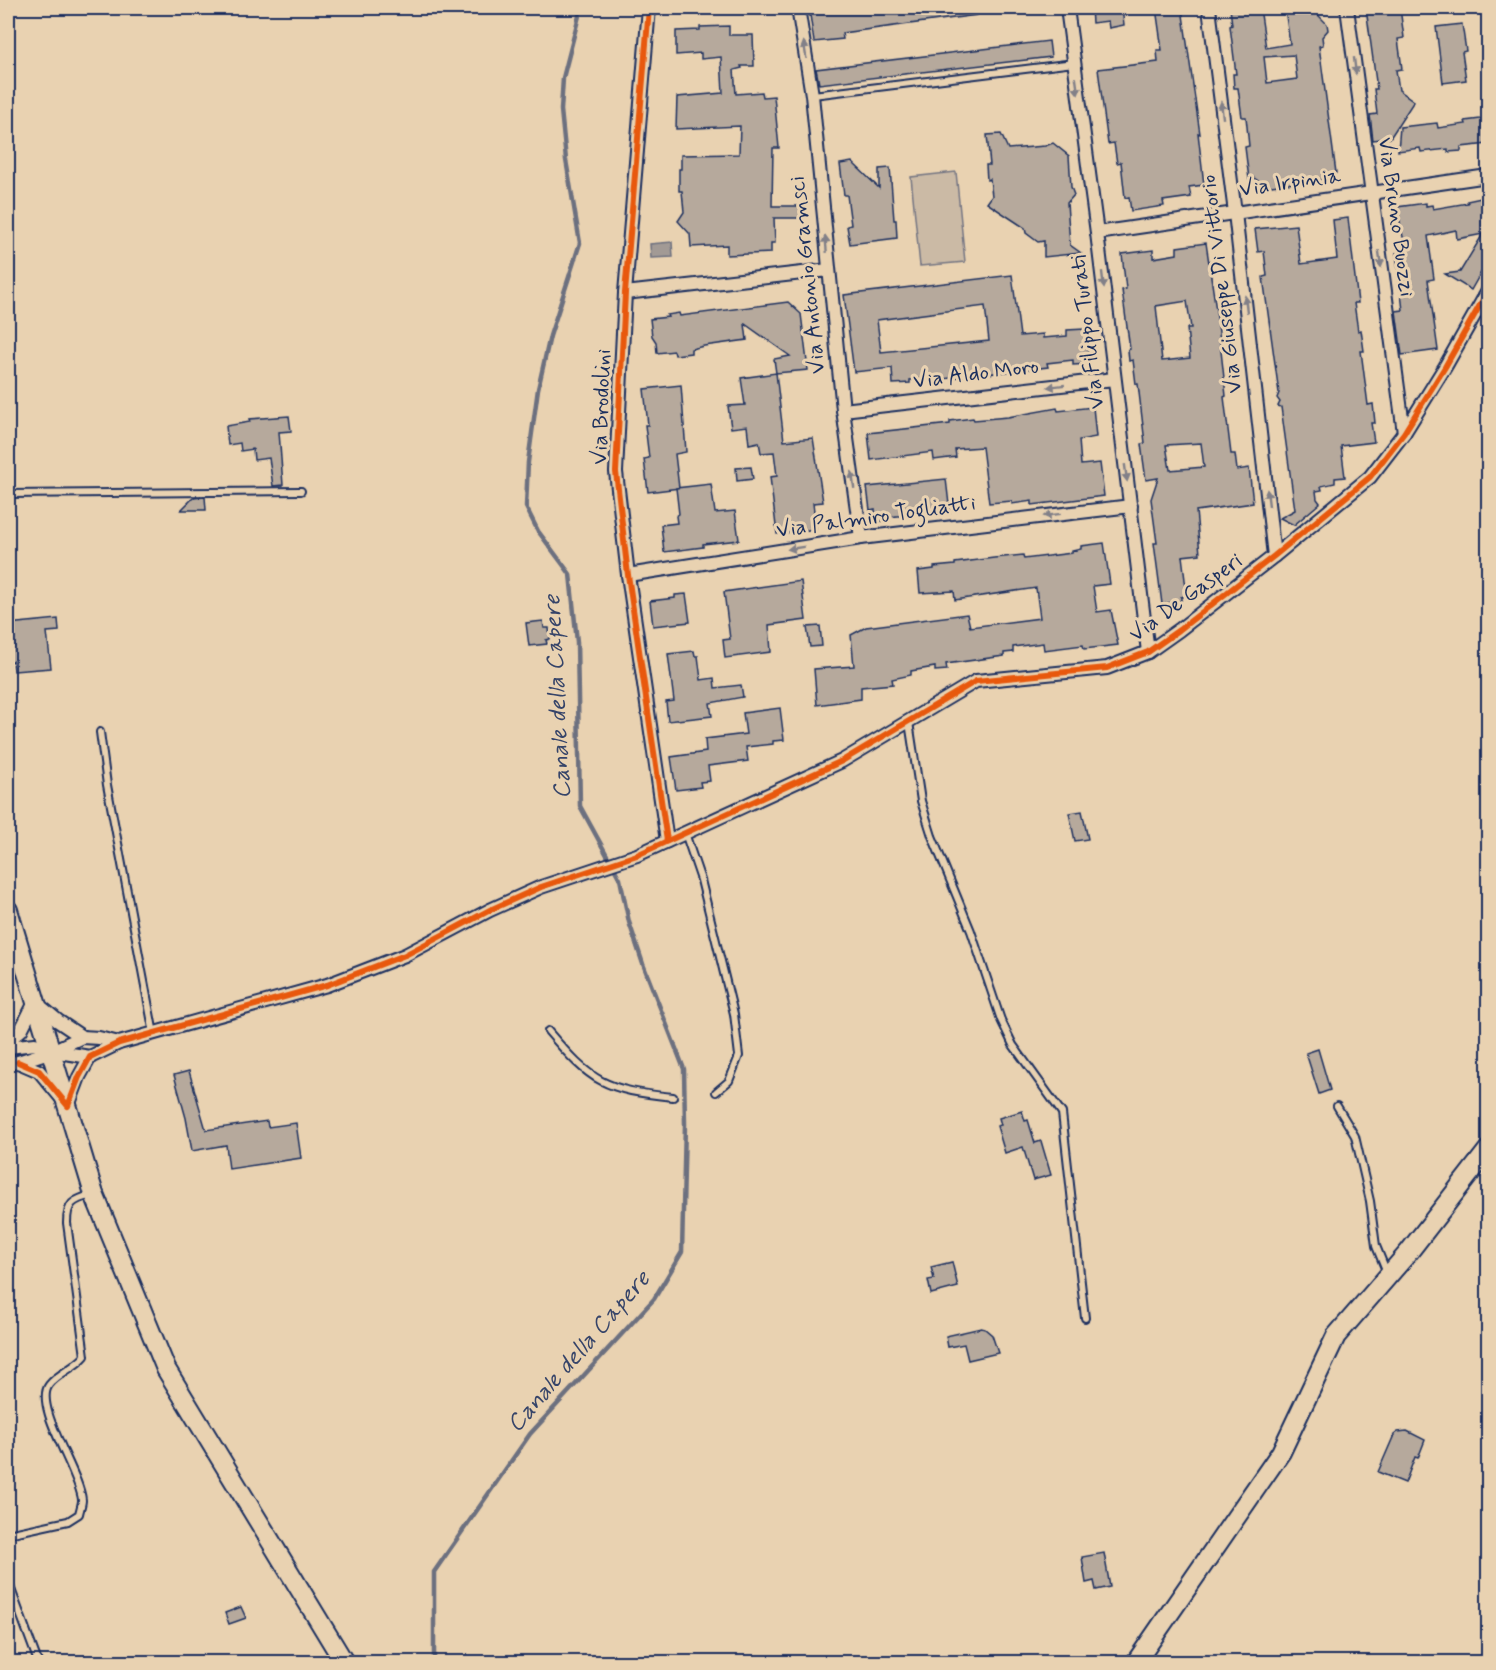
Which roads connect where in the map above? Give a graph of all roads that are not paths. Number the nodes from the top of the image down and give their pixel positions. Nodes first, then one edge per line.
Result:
1 (649, 8) edge
2 (798, 8) edge
3 (1067, 8) edge
4 (1209, 8) edge
5 (1347, 8) edge
6 (1074, 63) junction
7 (812, 95) junction
8 (1488, 176) edge
9 (1371, 193) junction
10 (1235, 213) junction
11 (1097, 233) junction
12 (829, 270) junction
13 (1488, 291) edge
14 (625, 293) junction
15 (1114, 379) junction
16 (843, 411) junction
17 (1404, 433) junction
18 (301, 491) dead end
19 (8, 494) edge
20 (1131, 506) junction
21 (861, 537) junction
22 (1274, 556) junction
23 (628, 575) junction
24 (1148, 652) junction
25 (909, 721) junction
26 (100, 732) dead end
27 (685, 833) junction
28 (667, 841) junction
29 (8, 910) edge
30 (35, 1002) junction
31 (548, 1031) dead end
32 (154, 1034) junction
33 (82, 1037) junction
34 (8, 1041) edge
35 (119, 1043) junction
36 (8, 1047) edge
37 (52, 1051) junction
38 (90, 1057) junction
39 (13, 1063) edge
40 (716, 1092) dead end
41 (673, 1097) dead end
42 (68, 1106) junction
43 (1337, 1106) dead end
44 (1488, 1150) edge
45 (94, 1194) junction
46 (1388, 1276) junction
47 (1085, 1318) dead end
48 (8, 1534) edge
49 (8, 1581) edge
50 (39, 1662) edge
51 (344, 1662) edge
52 (1136, 1662) edge

1 - 14 street, Via Brodolini
7 -> 2 street, Via Antonio Gramsci
3 - 6 street, Via Filippo Turati
10 -> 4 street, Via Giuseppe Di Vittorio
5 -> 9 street, Via Bruno Buozzi
6 - 7 lane
6 -> 11 street, Via Filippo Turati
12 -> 7 street, Via Antonio Gramsci
8 - 9 street, Via Irpinia
9 - 10 street, Via Irpinia
9 -> 17 street, Via Bruno Buozzi
10 - 11 street, Via Irpinia
22 -> 10 street, Via Giuseppe Di Vittorio
11 -> 15 street, Via Filippo Turati
12 - 14 street
12 - 16 street, Via Antonio Gramsci
13 - 17 street, Via De Gasperi
14 - 23 street, Via Brodolini
15 -> 16 street, Via Aldo Moro
15 -> 20 street, Via Filippo Turati
21 -> 16 street, Via Antonio Gramsci
17 - 22 street, Via De Gasperi
18 - 19 lane
20 -> 21 street, Via Palmiro Togliatti
20 - 24 street, Via Filippo Turati
21 -> 23 street, Via Palmiro Togliatti
22 - 24 street, Via De Gasperi
23 - 28 street, Via Brodolini
24 - 25 street, Via De Gasperi
25 - 27 street, Via De Gasperi
25 - 47 lane
26 - 32 lane
27 - 28 street, Via De Gasperi
27 - 40 lane
28 - 32 street, Via De Gasperi
29 - 30 main road
30 - 33 street
30 - 34 street
30 - 37 main road
31 - 41 lane
32 - 35 street, Via De Gasperi
33 - 35 street
33 - 37 street
35 - 38 street
36 - 37 street
37 - 38 street
37 - 39 street
37 - 42 main road
38 - 42 street
39 - 42 street
42 - 45 main road
43 - 46 lane
44 - 46 main road
45 - 48 lane
45 - 51 main road
46 - 52 main road
49 - 50 lane

